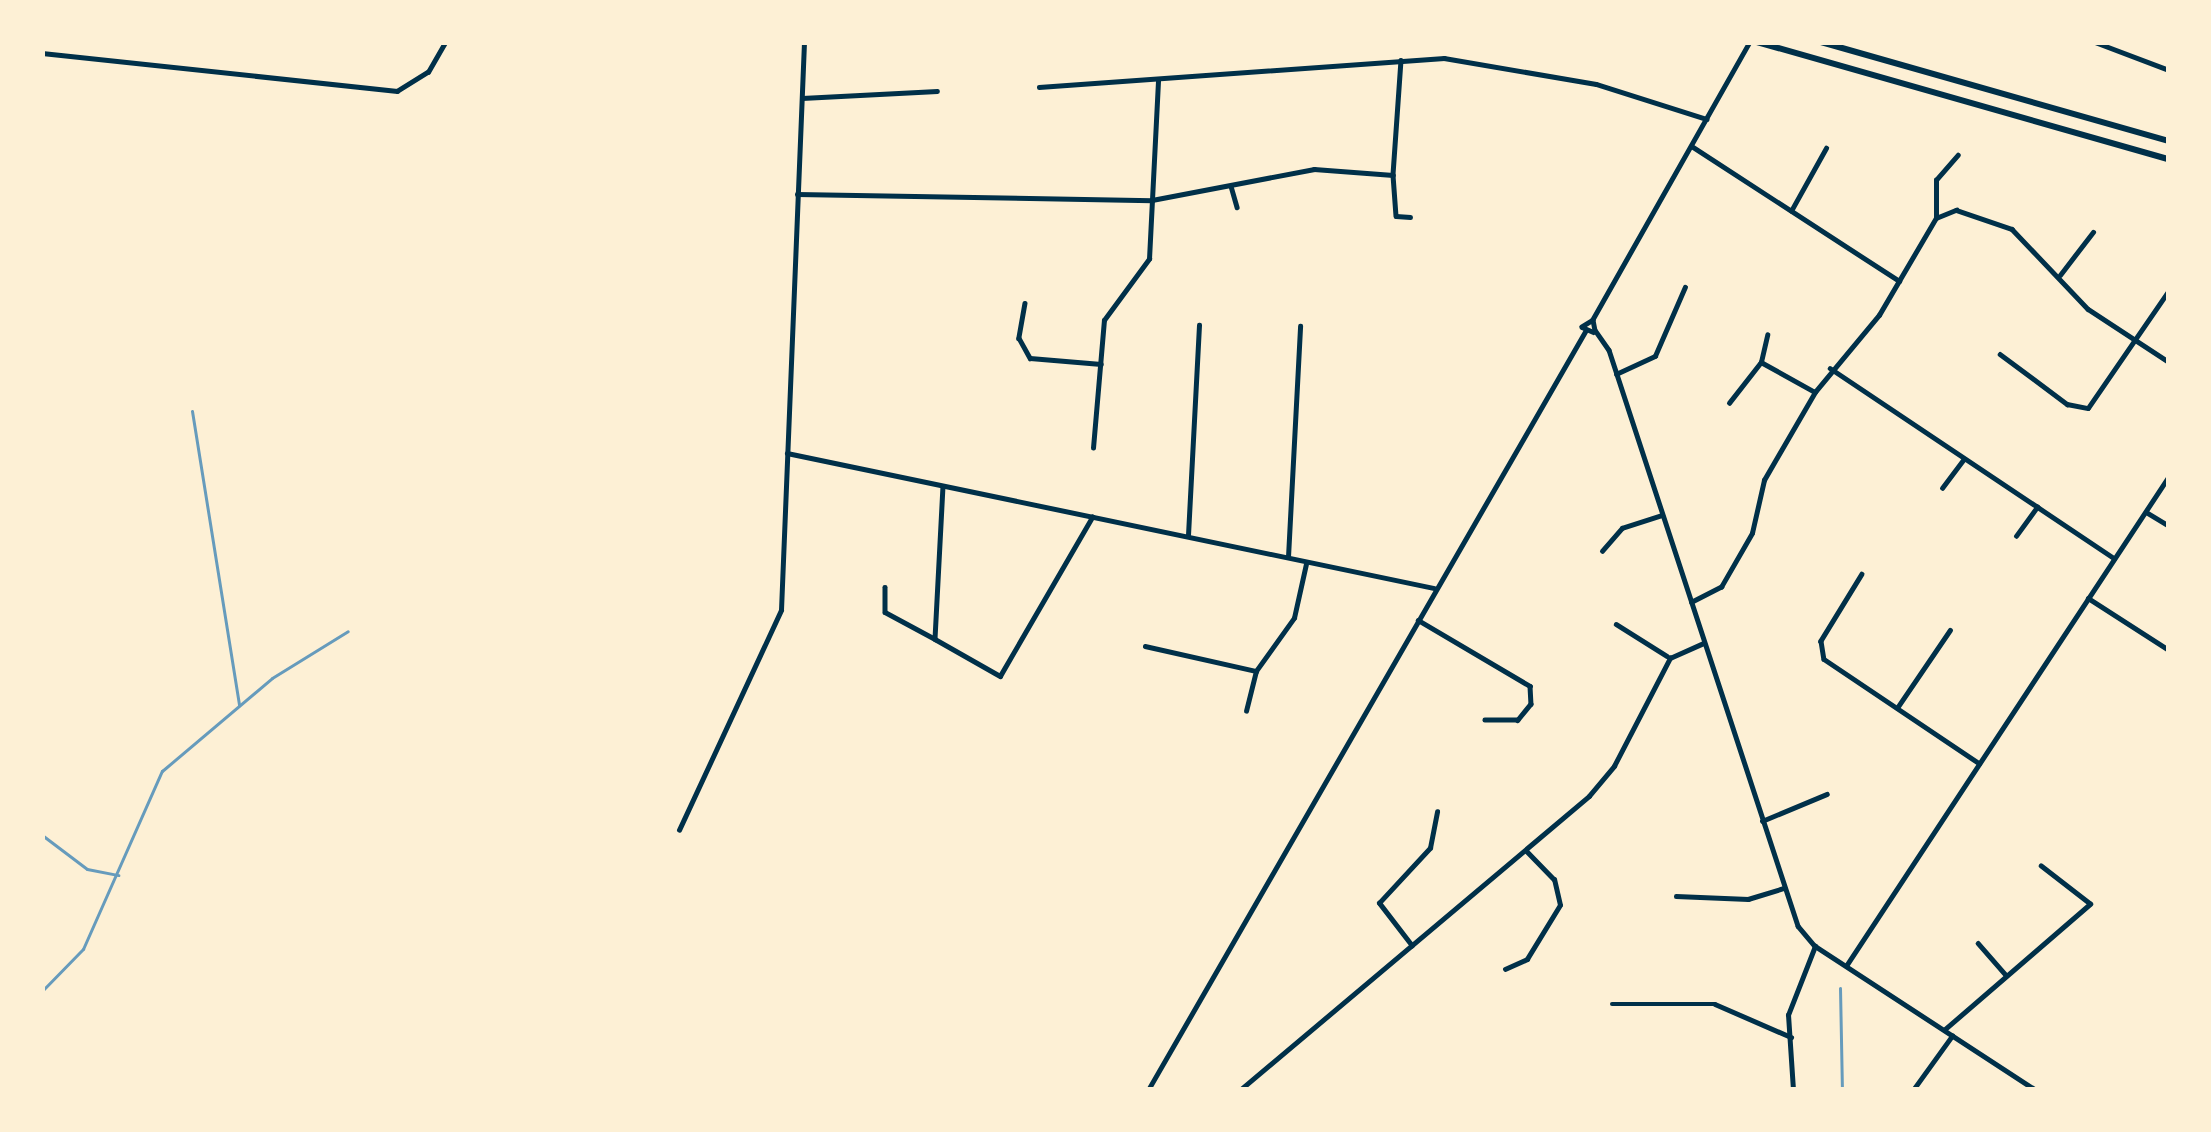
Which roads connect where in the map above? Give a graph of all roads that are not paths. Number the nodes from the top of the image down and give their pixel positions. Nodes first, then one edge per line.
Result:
1 (446, 42) edge
2 (804, 42) edge
3 (1754, 42) edge
4 (1821, 42) edge
5 (2095, 42) edge
6 (2107, 44) edge
7 (42, 53) edge
8 (1401, 60) junction
9 (2169, 70) edge
10 (1158, 81) junction
11 (1039, 87) dead end
12 (937, 92) dead end
13 (802, 98) junction
14 (1707, 119) junction
15 (2169, 141) edge
16 (1692, 146) junction
17 (1826, 148) dead end
18 (1958, 155) dead end
19 (2169, 159) edge
20 (1394, 175) junction
21 (1231, 186) junction
22 (797, 194) junction
23 (1152, 200) junction
24 (1237, 207) dead end
25 (1791, 211) junction
26 (1409, 217) dead end
27 (1936, 218) junction
28 (2092, 232) dead end
29 (2059, 275) junction
30 (1899, 281) junction
31 (1685, 287) dead end
32 (2169, 290) edge
33 (1025, 303) dead end
34 (1593, 320) junction
35 (1198, 325) dead end
36 (1300, 326) dead end
37 (1595, 330) junction
38 (1586, 332) junction
39 (1767, 335) dead end
40 (2136, 340) junction
41 (2000, 354) dead end
42 (1760, 362) junction
43 (2169, 362) edge
44 (1101, 364) junction
45 (1830, 368) junction
46 (1616, 374) junction
47 (1815, 392) junction
48 (1729, 403) dead end
49 (1093, 448) dead end
50 (787, 453) junction
51 (1965, 457) junction
52 (2169, 476) edge
53 (943, 486) junction
54 (1942, 488) dead end
55 (2038, 505) junction
56 (2146, 512) junction
57 (1662, 515) junction
58 (1092, 517) junction
59 (2169, 526) edge
60 (2016, 536) dead end
61 (1188, 537) junction
62 (1602, 551) dead end
63 (1288, 557) junction
64 (2114, 558) junction
65 (1306, 561) junction
66 (1862, 574) dead end
67 (885, 587) dead end
68 (1435, 588) junction
69 (2088, 597) junction
70 (1691, 602) junction
71 (1418, 620) junction
72 (1616, 624) dead end
73 (1950, 630) dead end
74 (935, 639) junction
75 (1704, 643) junction
76 (1145, 646) dead end
77 (2169, 650) edge
78 (1670, 658) junction
79 (1256, 671) junction
80 (1897, 708) junction
81 (1246, 711) dead end
82 (1485, 720) dead end
83 (1979, 763) junction
84 (1827, 794) dead end
85 (1437, 812) dead end
86 (1762, 821) junction
87 (679, 830) dead end
88 (1526, 851) junction
89 (2041, 866) dead end
90 (1784, 889) junction
91 (1676, 896) dead end
92 (1978, 943) dead end
93 (1815, 946) junction
94 (1413, 947) junction
95 (1846, 966) junction
96 (1505, 969) dead end
97 (2005, 974) junction
98 (1612, 1004) dead end
99 (1944, 1030) junction
100 (1952, 1035) junction
101 (1791, 1036) junction
102 (1148, 1090) edge
103 (1240, 1090) edge
104 (1419, 1090) edge
105 (1476, 1090) edge
106 (1793, 1090) edge
107 (1913, 1090) edge
108 (2036, 1090) edge

1 - 7 street
2 - 13 street
3 - 14 street
3 - 19 main road
4 - 15 main road
5 - 6 street
6 - 9 street
8 - 10 street
8 - 14 street
8 - 20 street
10 - 11 street
10 - 23 street
12 - 13 street
13 - 22 street
14 - 16 street
16 - 25 street
16 - 34 street
17 - 25 street
18 - 27 street
20 - 21 street
20 - 26 street
21 - 23 street
21 - 24 street
22 - 23 street
22 - 50 street
23 - 44 street
25 - 30 street
27 - 29 street
27 - 30 street
28 - 29 street
29 - 40 street
30 - 45 street
31 - 46 street
32 - 40 street
33 - 44 street
34 - 37 street
34 - 38 street
35 - 61 street
36 - 63 street
37 - 38 street
37 - 46 street
38 - 68 street
39 - 42 street
40 - 41 street
40 - 43 street
42 - 47 street
42 - 48 street
44 - 49 street
45 - 47 street
45 - 51 street
46 - 57 street
47 - 70 street
50 - 53 street
50 - 87 street
51 - 54 street
51 - 55 street
52 - 56 street
53 - 58 street
53 - 74 street
55 - 60 street
55 - 64 street
56 - 59 street
56 - 64 street
57 - 62 street
57 - 70 street
58 - 61 street
58 - 74 street
61 - 63 street
63 - 65 street
64 - 69 street
65 - 68 street
65 - 79 street
66 - 80 street
67 - 74 street
68 - 71 street
69 - 77 street
69 - 83 street
70 - 75 street
71 - 82 street
71 - 102 street
72 - 78 street
73 - 80 street
75 - 78 street
75 - 86 street
76 - 79 street
78 - 88 street
79 - 81 street
80 - 83 street
83 - 95 street
84 - 86 street
85 - 94 street
86 - 90 street
88 - 94 street
88 - 96 street
89 - 97 street
90 - 91 street
90 - 93 street
92 - 97 street
93 - 95 street
93 - 101 street
94 - 103 street
95 - 99 street
97 - 99 street
98 - 101 street
99 - 100 street
100 - 107 street
100 - 108 street
101 - 106 street
104 - 105 street

